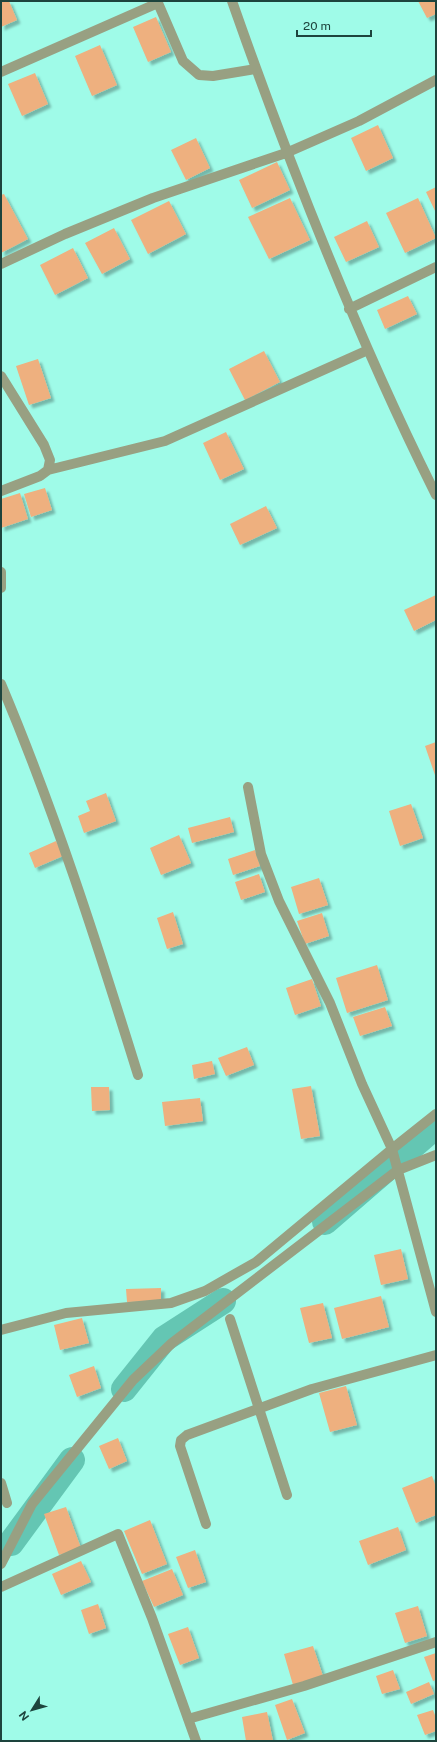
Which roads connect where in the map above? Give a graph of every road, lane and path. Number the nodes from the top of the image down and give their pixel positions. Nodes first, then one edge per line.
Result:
1 (232, 1) edge
2 (157, 2) edge
3 (256, 68) junction
4 (1, 72) edge
5 (436, 80) edge
6 (286, 153) junction
7 (1, 264) edge
8 (436, 267) edge
9 (349, 309) junction
10 (368, 350) junction
11 (1, 376) edge
12 (48, 470) junction
13 (1, 491) edge
14 (436, 495) edge
15 (1, 572) edge
16 (1, 588) edge
17 (1, 684) edge
18 (248, 787) dead end
19 (138, 1075) dead end
20 (436, 1114) edge
21 (393, 1150) junction
22 (436, 1155) edge
23 (398, 1169) junction
24 (436, 1312) edge
25 (230, 1319) dead end
26 (1, 1330) edge
27 (436, 1355) edge
28 (260, 1408) junction
29 (1, 1483) edge
30 (287, 1495) dead end
31 (7, 1503) dead end
32 (206, 1524) dead end
33 (1, 1564) edge
34 (1, 1587) edge
35 (436, 1642) edge
36 (188, 1719) junction
37 (196, 1741) edge

1 - 3 street
2 - 3 street
2 - 4 street
3 - 6 street
5 - 6 street
6 - 7 street
6 - 9 street
8 - 9 street
9 - 10 street
10 - 12 street
10 - 14 street
11 - 12 street
12 - 13 street
15 - 16 street
17 - 19 street
18 - 21 street
20 - 21 street
21 - 23 street
21 - 26 street
22 - 23 street
23 - 24 street
23 - 33 street
25 - 28 street
27 - 28 street
28 - 30 street
28 - 32 street
29 - 31 street
34 - 36 street
35 - 36 street
36 - 37 street

